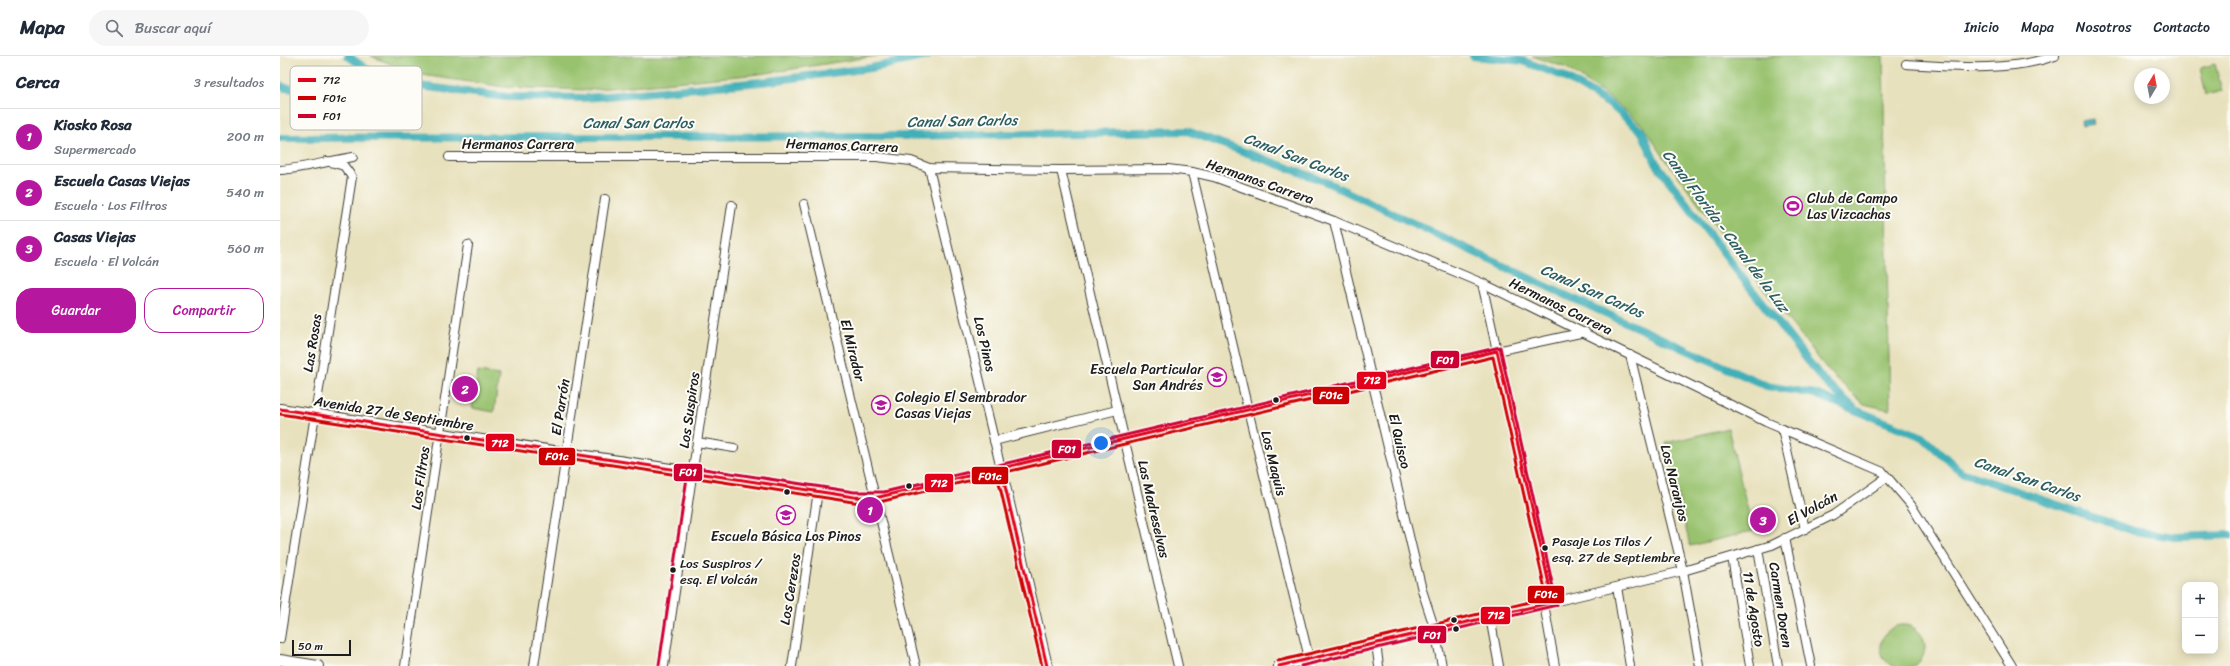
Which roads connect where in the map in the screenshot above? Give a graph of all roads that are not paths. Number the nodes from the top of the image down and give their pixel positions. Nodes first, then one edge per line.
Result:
1 (2055, 56) edge
2 (1906, 64) dead end
3 (353, 157) dead end
4 (449, 157) dead end
5 (326, 161) junction
6 (929, 168) junction
7 (280, 170) edge
8 (1061, 170) junction
9 (1192, 172) junction
10 (605, 199) dead end
11 (804, 204) dead end
12 (732, 205) dead end
13 (1334, 221) junction
14 (468, 246) dead end
15 (1482, 283) junction
16 (1585, 332) junction
17 (1497, 351) junction
18 (1630, 355) junction
19 (1372, 381) junction
20 (280, 410) edge
21 (1117, 410) junction
22 (1248, 410) junction
23 (314, 415) junction
24 (1782, 429) junction
25 (440, 434) junction
26 (1124, 440) junction
27 (994, 441) junction
28 (698, 442) junction
29 (734, 448) dead end
30 (567, 453) junction
31 (1001, 469) junction
32 (693, 472) junction
33 (1887, 477) junction
34 (818, 491) junction
35 (875, 498) junction
36 (1805, 529) junction
37 (1785, 538) junction
38 (1758, 549) junction
39 (1732, 556) junction
40 (1683, 571) junction
41 (1617, 587) junction
42 (1548, 603) junction
43 (1490, 617) junction
44 (1435, 630) junction
45 (280, 639) edge
46 (1376, 643) junction
47 (280, 660) edge
48 (1310, 662) edge
49 (318, 666) edge
50 (405, 666) edge
51 (534, 666) edge
52 (664, 666) edge
53 (792, 666) edge
54 (916, 666) edge
55 (1047, 666) edge
56 (1178, 666) edge
57 (1280, 666) edge
58 (1379, 666) edge
59 (1442, 666) edge
60 (1499, 666) edge
61 (1555, 666) edge
62 (1630, 666) edge
63 (1700, 666) edge
64 (1750, 666) edge
65 (1778, 666) edge
66 (1812, 666) edge
67 (2012, 666) edge

1 - 2 street
3 - 5 street
4 - 6 street, Hermanos Carrera
5 - 7 street
5 - 23 street, Las Rosas
6 - 8 street, Hermanos Carrera
6 - 27 street, Los Pinos
8 - 9 street, Hermanos Carrera
8 - 21 street, Las Madreselvas
9 - 13 street, Hermanos Carrera
9 - 22 street, Los Maquis
10 - 30 street, El Parrón
11 - 35 street, El Mirador
12 - 28 street, Los Suspiros
13 - 15 street, Hermanos Carrera
13 - 19 street, El Quisco
14 - 25 street, Los Filtros
15 - 16 street, Hermanos Carrera
15 - 17 street
16 - 17 street, Avenida 27 de Septiembre
16 - 18 street, Hermanos Carrera
17 - 19 street, Avenida 27 de Septiembre
17 - 42 street
18 - 24 street, Hermanos Carrera
18 - 40 street, Los Naranjos
19 - 22 street, Avenida 27 de Septiembre
19 - 44 street, El Quisco
20 - 23 street, Avenida 27 de Septiembre
21 - 26 street, Las Madreselvas
21 - 27 street
22 - 26 street, Avenida 27 de Septiembre
22 - 48 street, Los Maquis
23 - 25 street, Avenida 27 de Septiembre
23 - 45 street, Las Rosas
24 - 33 street, Hermanos Carrera
24 - 36 street
25 - 30 street, Avenida 27 de Septiembre
25 - 50 street, Los Filtros
26 - 31 street, Avenida 27 de Septiembre
26 - 56 street, Las Madreselvas
27 - 31 street, Los Pinos
28 - 29 street
28 - 32 street, Los Suspiros
30 - 32 street, Avenida 27 de Septiembre
30 - 51 street, El Parrón
31 - 35 street, Avenida 27 de Septiembre
31 - 55 street, Los Pinos
32 - 34 street, Avenida 27 de Septiembre
32 - 52 street, Los Suspiros
33 - 36 street, El Volcán
33 - 67 street, Hermanos Carrera
34 - 35 street, Avenida 27 de Septiembre
34 - 53 street, Los Cerezos
35 - 54 street, El Mirador
36 - 37 street, El Volcán
37 - 38 street, El Volcán
37 - 66 street
38 - 39 street, El Volcán
38 - 65 street, Carmen Doren
39 - 40 street, El Volcán
39 - 64 street, 11 de Agosto
40 - 41 street, El Volcán
40 - 63 street, Los Naranjos
41 - 42 street, El Volcán
41 - 62 street
42 - 43 street, El Volcán
42 - 61 street
43 - 44 street, El Volcán
43 - 60 street
44 - 46 street, El Volcán
44 - 59 street, El Quisco
46 - 48 street, El Volcán
46 - 58 street
47 - 49 street
48 - 57 street, El Volcán

